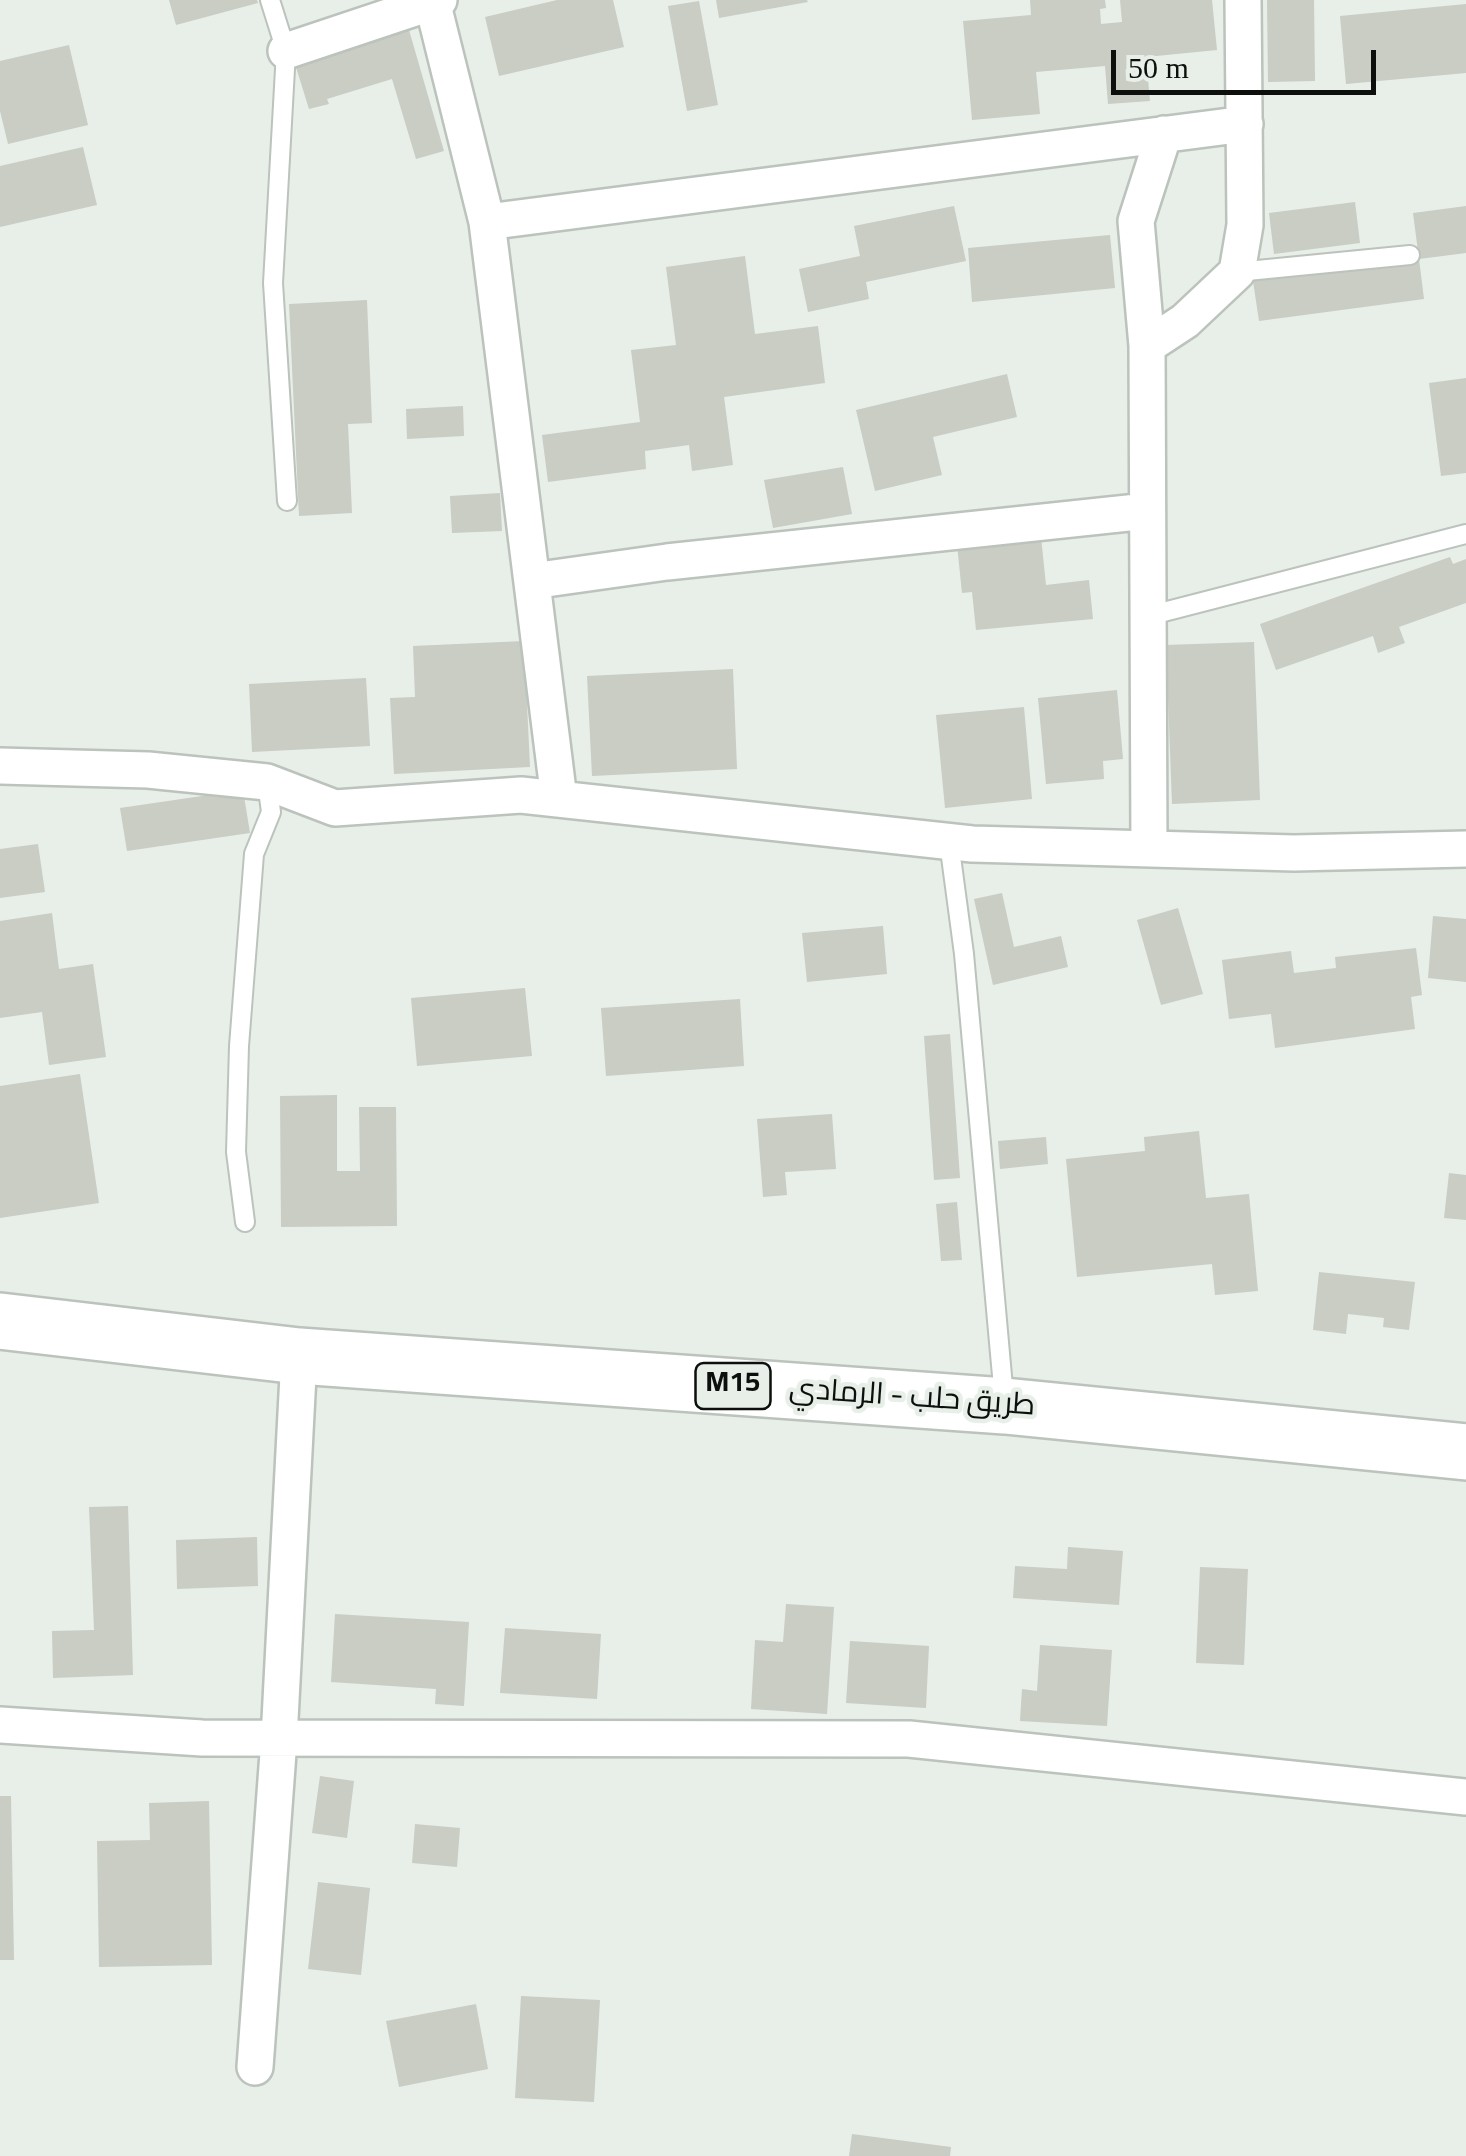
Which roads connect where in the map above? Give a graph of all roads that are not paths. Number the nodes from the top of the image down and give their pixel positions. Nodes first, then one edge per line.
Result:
1 (270, 0) edge
2 (1244, 0) edge
3 (435, 1) edge
4 (286, 52) junction
5 (1244, 124) junction
6 (1164, 134) junction
7 (487, 222) junction
8 (1410, 255) dead end
9 (1237, 272) junction
10 (1147, 346) junction
11 (288, 501) dead end
12 (1147, 511) junction
13 (1466, 534) edge
14 (532, 581) junction
15 (1148, 616) junction
16 (0, 766) edge
17 (267, 782) junction
18 (560, 799) junction
19 (949, 842) junction
20 (1149, 849) junction
21 (1466, 849) edge
22 (245, 1222) dead end
23 (0, 1321) edge
24 (300, 1356) junction
25 (1004, 1406) junction
26 (1466, 1452) edge
27 (0, 1725) edge
28 (279, 1739) junction
29 (1466, 1797) edge
30 (254, 2067) dead end

1 - 4 lane
2 - 5 street
3 - 4 street
3 - 7 street
4 - 11 lane
5 - 6 street
5 - 9 street
6 - 7 street
6 - 10 street
7 - 14 street
8 - 9 lane
9 - 10 street
10 - 12 street
12 - 14 street
12 - 15 street
13 - 15 lane
14 - 18 street
15 - 20 street
16 - 17 street
17 - 18 street
17 - 22 lane
18 - 19 street
19 - 20 street
19 - 25 lane
20 - 21 street
23 - 24 highway, طريق حلب - الرمادي / M15
24 - 25 highway, طريق حلب - الرمادي / M15
24 - 28 street
25 - 26 highway, طريق حلب - الرمادي / M15
27 - 28 street
28 - 29 street
28 - 30 street

